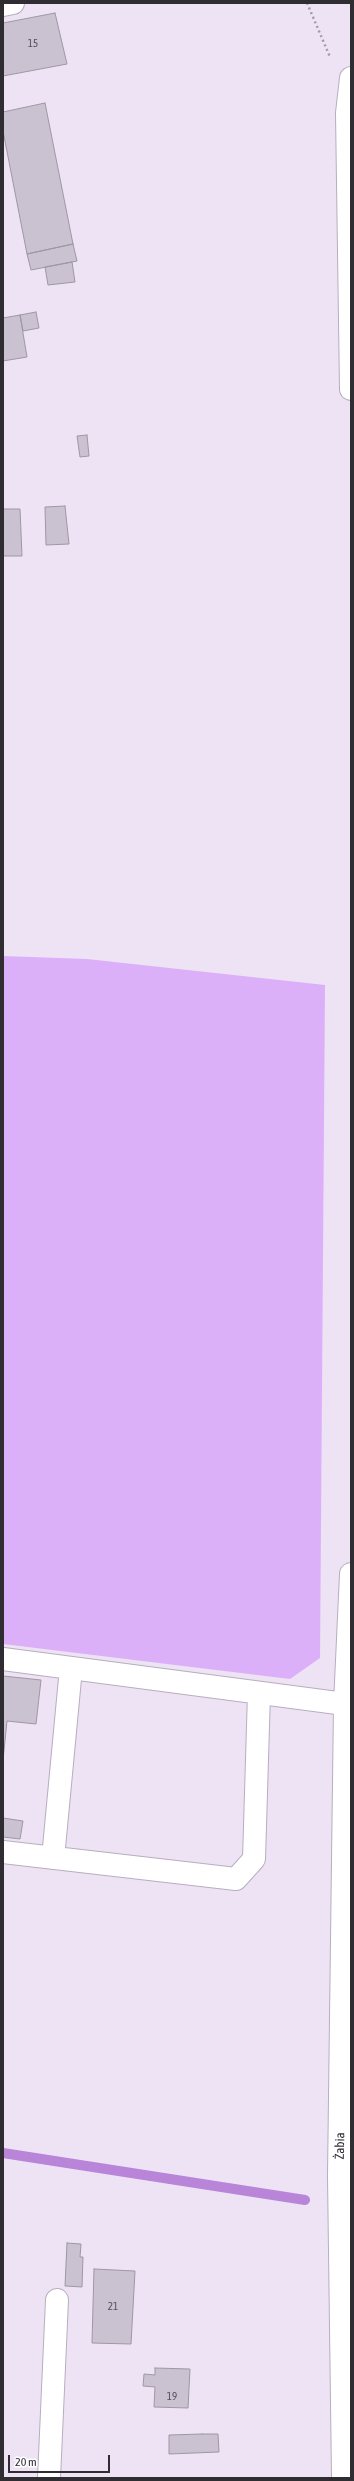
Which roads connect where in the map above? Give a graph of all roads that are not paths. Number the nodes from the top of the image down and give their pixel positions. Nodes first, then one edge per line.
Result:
1 (12, 3) edge
2 (3, 5) edge
3 (351, 78) edge
4 (351, 389) edge
5 (351, 1574) edge
6 (3, 1658) edge
7 (71, 1668) junction
8 (259, 1693) junction
9 (345, 1704) junction
10 (3, 1852) edge
11 (53, 1858) junction
12 (57, 2300) dead end
13 (49, 2478) edge
14 (342, 2478) edge

1 - 2 street
3 - 4 street
5 - 9 street, Żabia
6 - 7 street
7 - 8 street
7 - 11 street
8 - 9 street
8 - 11 street
9 - 14 street, Żabia
10 - 11 street
12 - 13 street

